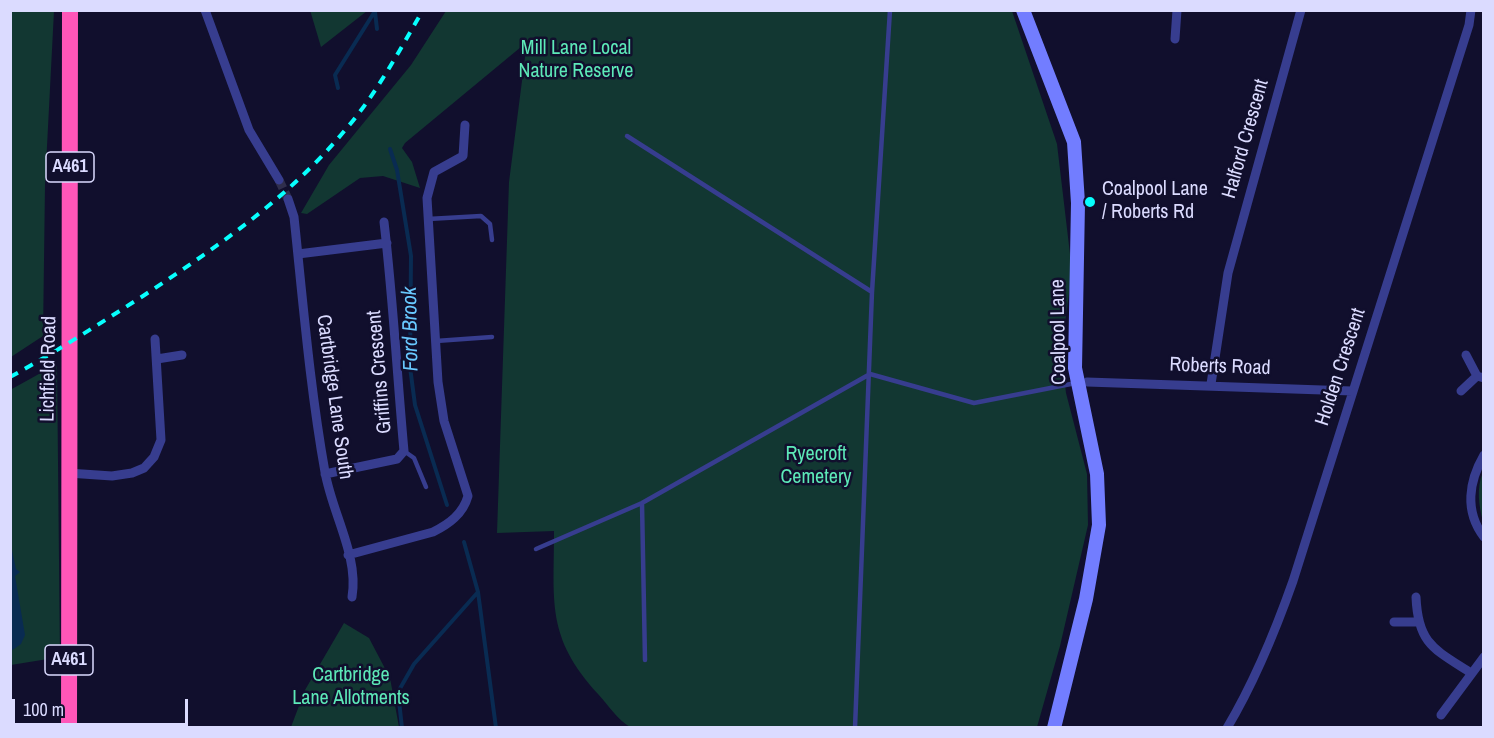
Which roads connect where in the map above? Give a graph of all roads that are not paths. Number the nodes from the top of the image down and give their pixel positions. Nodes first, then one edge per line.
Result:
1 (70, 10) edge
2 (205, 10) edge
3 (890, 10) edge
4 (1023, 10) edge
5 (1177, 10) edge
6 (1301, 10) edge
7 (1471, 10) edge
8 (1480, 10) edge
9 (1469, 25) junction
10 (1175, 39) dead end
11 (465, 125) dead end
12 (627, 135) dead end
13 (279, 180) tunnel mouth
14 (288, 199) tunnel mouth
15 (428, 219) junction
16 (384, 222) dead end
17 (492, 240) dead end
18 (387, 243) junction
19 (298, 254) junction
20 (872, 292) junction
21 (492, 337) dead end
22 (155, 339) dead end
23 (436, 341) junction
24 (182, 355) dead end
25 (1466, 355) dead end
26 (157, 359) junction
27 (870, 374) junction
28 (1480, 377) edge
29 (1082, 383) junction
30 (1211, 384) junction
31 (1352, 391) junction
32 (1461, 391) dead end
33 (404, 452) junction
34 (1484, 455) edge
35 (68, 473) junction
36 (325, 474) junction
37 (426, 487) dead end
38 (642, 503) junction
39 (1484, 537) edge
40 (536, 549) dead end
41 (348, 555) junction
42 (352, 597) dead end
43 (1416, 597) dead end
44 (1394, 622) dead end
45 (1417, 622) junction
46 (1484, 657) edge
47 (645, 660) dead end
48 (1471, 673) junction
49 (1441, 715) dead end
50 (1054, 727) edge
51 (69, 728) edge
52 (855, 728) edge
53 (1227, 728) edge

1 - 35 highway, Lichfield Road / A461
2 - 13 street
3 - 20 lane
4 - 29 street, Coalpool Lane
5 - 10 street
6 - 30 street, Halford Crescent
7 - 9 street, Holden Crescent
8 - 9 street
9 - 31 street, Holden Crescent
11 - 15 street
12 - 20 lane
14 - 19 street, Cartbridge Lane South
15 - 17 lane
15 - 23 street
16 - 18 street, Griffins Crescent
18 - 19 street
18 - 33 street, Griffins Crescent
19 - 36 street, Cartbridge Lane South
20 - 27 lane
21 - 23 lane
22 - 26 street
23 - 41 street
24 - 26 street
25 - 28 street
26 - 35 street
27 - 29 lane
27 - 38 lane
27 - 52 lane
28 - 32 street
29 - 30 street, Roberts Road
29 - 50 street, Coalpool Lane
30 - 31 street, Roberts Road
31 - 53 street, Holden Crescent
33 - 36 street, Griffins Crescent
33 - 37 lane
34 - 39 street
35 - 51 highway, Lichfield Road / A461
36 - 41 street, Cartbridge Lane South
38 - 40 lane
38 - 47 lane
41 - 42 street, Cartbridge Lane South
43 - 45 street
44 - 45 street
45 - 48 street
46 - 48 street
48 - 49 street

